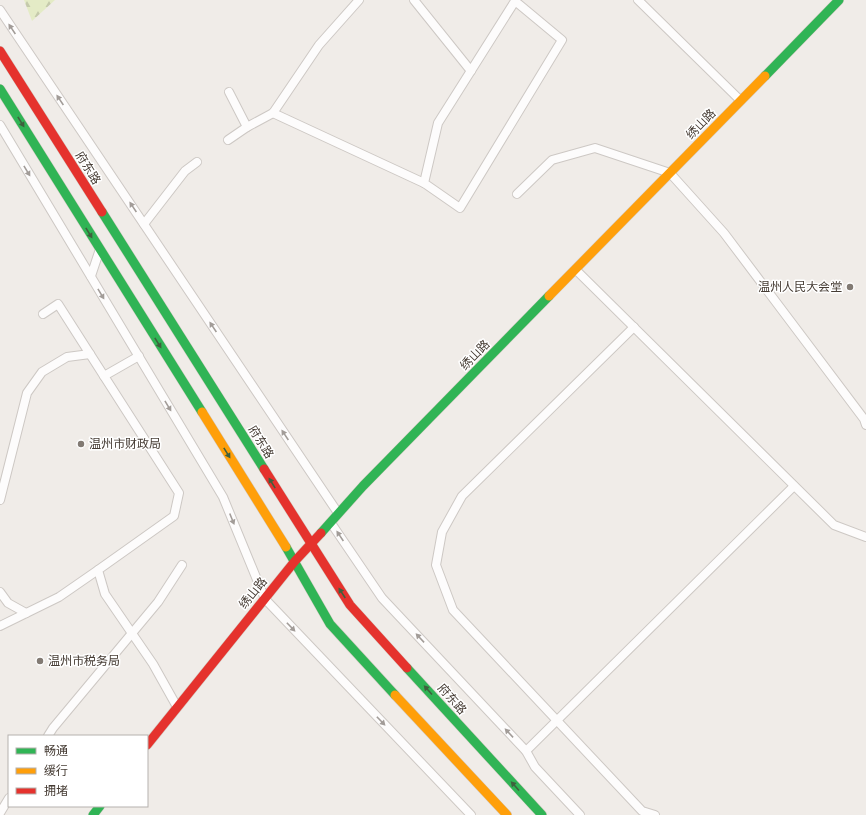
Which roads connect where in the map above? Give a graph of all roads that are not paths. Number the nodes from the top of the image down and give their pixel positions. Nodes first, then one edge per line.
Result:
1 (359, 0) edge
2 (414, 0) edge
3 (516, 0) edge
4 (638, 0) edge
5 (839, 0) edge
6 (0, 10) edge
7 (0, 51) edge
8 (471, 71) junction
9 (0, 89) edge
10 (229, 92) dead end
11 (741, 101) junction
12 (274, 113) junction
13 (0, 125) edge
14 (247, 127) junction
15 (228, 140) dead end
16 (196, 162) dead end
17 (670, 173) junction
18 (424, 183) junction
19 (517, 194) dead end
20 (144, 224) junction
21 (100, 249) junction
22 (576, 269) junction
23 (91, 276) junction
24 (43, 314) dead end
25 (634, 327) junction
26 (90, 354) junction
27 (139, 356) junction
28 (104, 376) junction
29 (865, 420) edge
30 (794, 486) junction
31 (0, 500) edge
32 (338, 514) junction
33 (331, 522) junction
34 (866, 537) edge
35 (310, 544) junction
36 (295, 561) junction
37 (182, 565) dead end
38 (98, 570) junction
39 (0, 592) edge
40 (265, 599) junction
41 (26, 614) junction
42 (0, 626) edge
43 (132, 634) junction
44 (177, 706) junction
45 (556, 720) junction
46 (49, 735) edge
47 (148, 744) edge
48 (526, 751) junction
49 (8, 800) edge
50 (99, 807) edge
51 (0, 813) edge
52 (93, 815) edge
53 (471, 815) edge
54 (507, 815) edge
55 (542, 815) edge
56 (580, 815) edge
57 (655, 815) edge

1 - 12 lane
2 - 8 lane
3 - 8 lane
3 - 18 lane
4 - 11 lane
5 - 11 main road, 绣山路
20 -> 6 lane
35 -> 7 main road, 府东路
8 - 18 lane
9 -> 21 main road
10 - 14 lane
11 - 17 main road, 绣山路
12 - 14 lane
12 - 18 lane
13 -> 23 lane
14 - 15 lane
16 - 20 lane
17 - 19 lane
17 - 22 main road, 绣山路
17 - 29 lane
32 -> 20 lane
21 - 23 lane
21 -> 36 main road
22 - 25 lane
22 - 32 main road, 绣山路
23 -> 27 lane
24 - 26 lane
25 - 30 lane
25 - 45 lane
26 - 28 lane
26 - 31 lane
27 - 28 lane
27 -> 40 lane
28 - 38 lane
30 - 34 lane
30 - 45 lane
32 - 33 main road, 绣山路
33 - 35 main road, 绣山路
48 -> 33 lane
35 - 36 main road, 绣山路
55 -> 35 main road, 府东路
36 - 40 main road, 绣山路
36 - 54 main road
37 - 43 lane
38 - 41 lane
38 - 43 lane
39 - 41 lane
40 - 44 main road, 绣山路
40 -> 53 lane
41 - 42 lane
43 - 44 lane
43 - 46 lane
44 - 47 main road, 绣山路
45 - 48 lane
45 - 57 lane
48 - 56 lane
49 - 51 lane
50 - 52 main road

